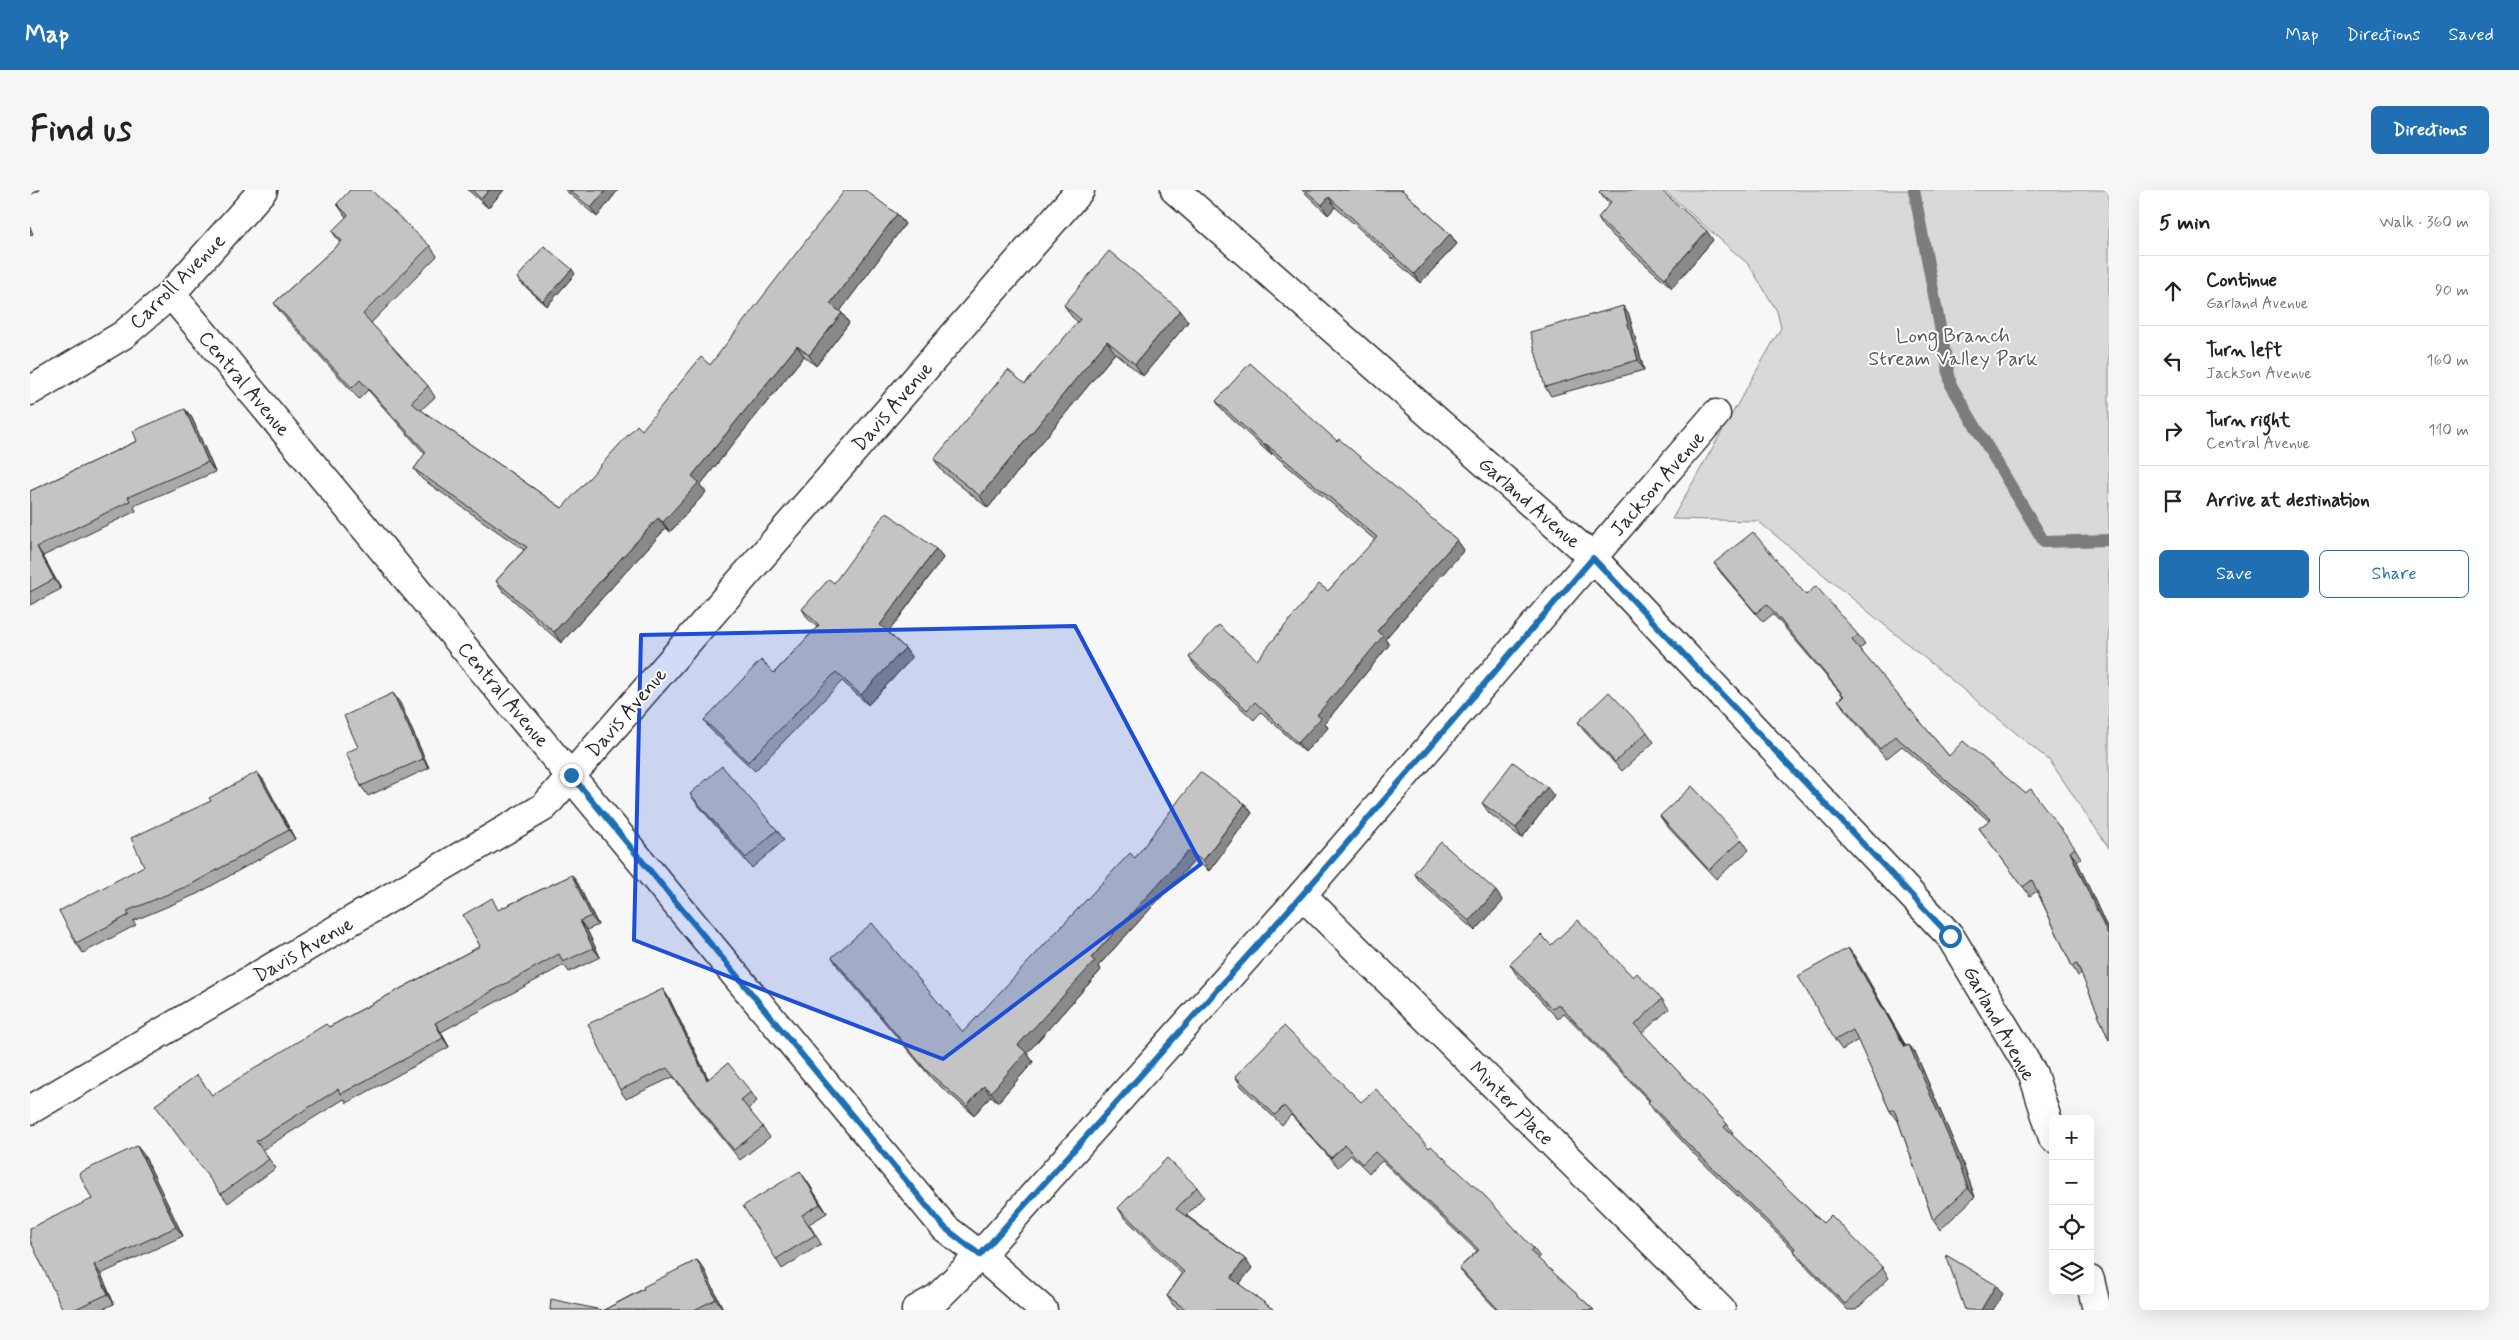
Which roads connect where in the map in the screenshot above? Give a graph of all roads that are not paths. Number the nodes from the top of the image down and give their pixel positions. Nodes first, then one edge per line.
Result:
1 (264, 190) edge
2 (1080, 190) edge
3 (1175, 190) edge
4 (171, 294) junction
5 (30, 391) edge
6 (1716, 414) dead end
7 (1593, 558) junction
8 (571, 775) junction
9 (1302, 895) junction
10 (30, 1110) edge
11 (2049, 1126) edge
12 (980, 1255) junction
13 (2094, 1295) edge
14 (916, 1310) edge
15 (1044, 1310) edge
16 (1721, 1310) edge
17 (2097, 1310) edge

1 - 4 street, Carroll Avenue
2 - 8 street, Davis Avenue
3 - 7 street, Garland Avenue
4 - 5 street, Carroll Avenue
4 - 8 street, Central Avenue
6 - 7 street, Jackson Avenue
7 - 9 street, Jackson Avenue
7 - 11 street, Garland Avenue
8 - 10 street, Davis Avenue
8 - 12 street, Central Avenue
9 - 12 street, Jackson Avenue
9 - 16 street, Minter Place
12 - 14 street, Jackson Avenue
12 - 15 street, Central Avenue
13 - 17 street

